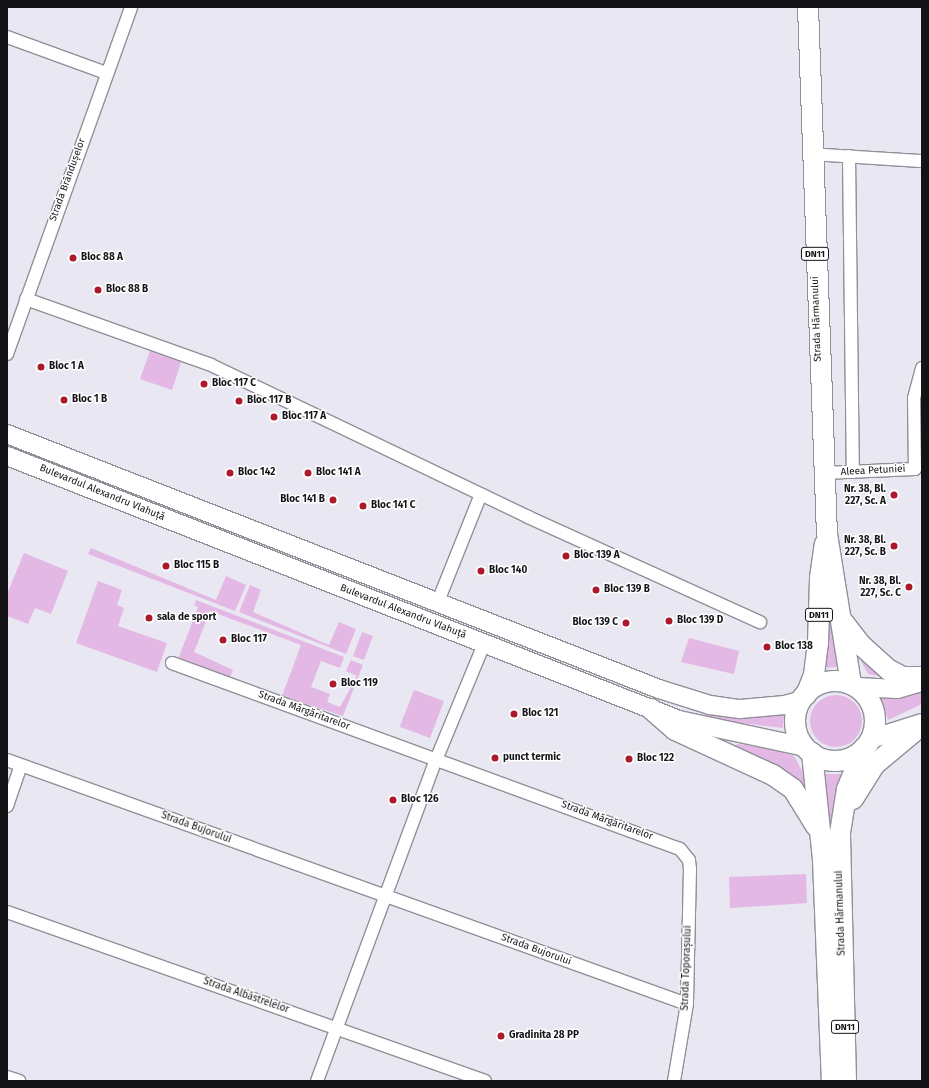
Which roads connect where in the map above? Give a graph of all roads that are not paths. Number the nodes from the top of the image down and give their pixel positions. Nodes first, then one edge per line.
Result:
1 (131, 7) edge
2 (808, 7) edge
3 (7, 37) edge
4 (106, 73) junction
5 (810, 154) junction
6 (849, 156) junction
7 (922, 161) edge
8 (26, 299) junction
9 (7, 354) edge
10 (922, 368) edge
11 (7, 434) edge
12 (7, 456) edge
13 (853, 472) junction
14 (824, 473) junction
15 (481, 494) junction
16 (827, 534) junction
17 (437, 604) junction
18 (839, 618) junction
19 (760, 622) dead end
20 (484, 644) junction
21 (172, 663) dead end
22 (922, 677) edge
23 (922, 682) edge
24 (854, 686) junction
25 (804, 697) junction
26 (651, 709) junction
27 (922, 724) edge
28 (868, 744) junction
29 (809, 750) junction
30 (7, 760) edge
31 (436, 760) junction
32 (21, 765) junction
33 (7, 806) edge
34 (843, 816) junction
35 (822, 843) junction
36 (686, 855) joint
37 (385, 896) junction
38 (7, 912) edge
39 (686, 1004) junction
40 (336, 1028) junction
41 (7, 1077) edge
42 (19, 1081) edge
43 (317, 1081) edge
44 (485, 1081) edge
45 (674, 1081) edge
46 (832, 1081) edge
47 (846, 1081) edge

1 - 4 street, Strada Brândușelor
2 - 5 main road, Strada Hărmanului / DN11
3 - 4 street
4 - 8 street, Strada Brândușelor
5 - 6 street
5 - 14 main road, Strada Hărmanului / DN11
6 - 7 street
6 - 13 street
8 - 9 street, Strada Brândușelor
8 - 15 street
10 - 13 street, Aleea Petuniei
11 - 17 main road, Bulevardul Alexandru Vlahuță
12 - 20 main road, Bulevardul Alexandru Vlahuță
13 - 14 street, Aleea Petuniei
14 - 16 main road, Strada Hărmanului / DN11
15 - 17 street
15 - 19 street
16 - 18 main road, Strada Hărmanului / DN11
16 - 25 main road, Strada Hărmanului / DN11
17 - 25 main road, Bulevardul Alexandru Vlahuță
18 - 22 main road
18 - 24 main road, Strada Hărmanului / DN11
20 - 26 main road, Bulevardul Alexandru Vlahuță
20 - 31 street
21 - 31 street, Strada Mărgăritarelor
23 - 24 main road
24 - 25 main road
24 - 28 main road
25 - 29 main road
26 - 29 main road, Bulevardul Alexandru Vlahuță
26 - 35 main road
27 - 28 main road
27 - 34 main road
28 - 29 main road
28 - 34 main road, Strada Hărmanului / DN11
29 - 35 main road, Strada Hărmanului / DN11
30 - 32 street, Strada Bujorului
31 - 36 street, Strada Mărgăritarelor
31 - 37 street
32 - 33 street
32 - 37 street, Strada Bujorului
34 - 47 main road, Strada Hărmanului / DN11
35 - 46 main road, Strada Hărmanului / DN11
36 - 39 street, Strada Toporașului
37 - 39 street, Strada Bujorului
37 - 40 street
38 - 40 street, Strada Albăstrelelor
39 - 45 street, Strada Toporașului
40 - 43 street
40 - 44 street, Strada Albăstrelelor
41 - 42 street

